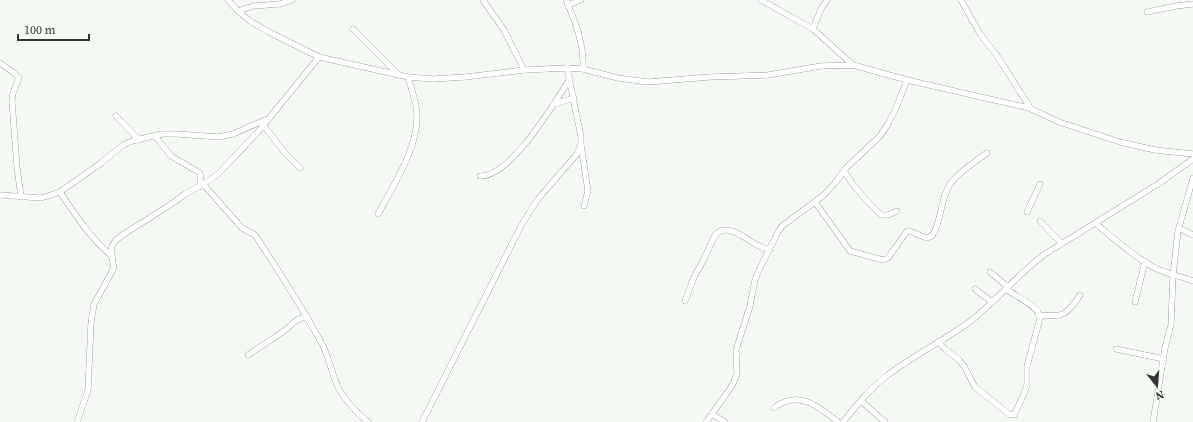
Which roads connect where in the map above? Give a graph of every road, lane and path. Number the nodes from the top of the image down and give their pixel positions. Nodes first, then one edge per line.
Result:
1 (228, 0) edge
2 (292, 0) edge
3 (483, 0) edge
4 (581, 0) edge
5 (761, 0) edge
6 (828, 0) edge
7 (961, 0) edge
8 (567, 3) edge
9 (1193, 4) edge
10 (238, 12) junction
11 (1147, 12) dead end
12 (353, 29) dead end
13 (813, 29) junction
14 (319, 57) junction
15 (0, 63) edge
16 (853, 65) junction
17 (567, 68) junction
18 (583, 69) junction
19 (524, 70) junction
20 (398, 75) junction
21 (408, 76) junction
22 (570, 79) junction
23 (907, 80) junction
24 (574, 98) junction
25 (554, 104) junction
26 (1031, 109) junction
27 (116, 116) dead end
28 (270, 118) junction
29 (264, 126) junction
30 (155, 136) junction
31 (139, 140) junction
32 (581, 144) junction
33 (987, 152) dead end
34 (1193, 154) edge
35 (1193, 159) edge
36 (300, 168) dead end
37 (844, 171) junction
38 (480, 176) dead end
39 (1193, 178) edge
40 (1040, 184) dead end
41 (201, 186) junction
42 (60, 192) junction
43 (0, 195) edge
44 (20, 197) junction
45 (815, 202) junction
46 (584, 206) dead end
47 (897, 211) dead end
48 (1027, 212) dead end
49 (378, 214) dead end
50 (1040, 221) dead end
51 (1095, 223) junction
52 (1179, 228) junction
53 (1193, 235) edge
54 (1062, 243) junction
55 (99, 246) junction
56 (112, 246) junction
57 (770, 249) junction
58 (113, 257) junction
59 (1145, 261) junction
60 (990, 272) dead end
61 (1173, 275) junction
62 (1193, 281) edge
63 (1007, 288) junction
64 (976, 289) dead end
65 (1080, 295) dead end
66 (685, 301) dead end
67 (992, 302) junction
68 (1135, 302) dead end
69 (1039, 315) junction
70 (307, 316) junction
71 (939, 342) junction
72 (1116, 349) dead end
73 (248, 355) dead end
74 (1164, 359) junction
75 (861, 401) junction
76 (774, 408) dead end
77 (712, 414) junction
78 (1014, 415) junction
79 (77, 422) edge
80 (368, 422) edge
81 (422, 422) edge
82 (706, 422) edge
83 (725, 422) edge
84 (838, 422) edge
85 (843, 422) edge
86 (885, 422) edge
87 (1015, 422) edge
88 (1153, 422) edge

1 - 10 street
2 - 10 street
3 - 19 street
4 - 8 street
5 - 13 street
6 - 13 street
7 - 26 street
8 - 18 street
9 - 11 street
10 - 14 street
12 - 20 street
13 - 16 street
14 - 20 street
14 - 28 street
15 - 44 street
16 - 18 street
16 - 23 street
17 - 18 street
17 - 19 street
17 - 22 street
19 - 21 street
20 - 21 street
21 - 49 street
22 - 24 street
22 - 25 street
23 - 26 street
23 - 37 street
24 - 25 street
24 - 32 street
25 - 38 street
26 - 34 street
27 - 31 street
28 - 29 street
28 - 30 street
29 - 36 street
29 - 41 street
30 - 31 street
30 - 41 street
31 - 42 street
32 - 46 street
32 - 81 street
33 - 45 street
35 - 51 street
37 - 45 street
37 - 47 street
39 - 52 street
40 - 48 street
41 - 56 street
41 - 70 street
42 - 44 street
42 - 55 street
43 - 44 street
45 - 57 street
50 - 54 street
51 - 54 street
51 - 59 street
52 - 53 street
52 - 61 street
54 - 63 street
55 - 56 street
55 - 58 street
56 - 58 street
57 - 66 street
57 - 77 street
58 - 79 street
59 - 61 street
59 - 68 street
60 - 63 street
61 - 62 street
61 - 74 street
63 - 67 street
63 - 69 street
64 - 67 street
65 - 69 street
67 - 71 street
69 - 78 street
70 - 73 street
70 - 80 street
71 - 75 street
71 - 78 street
72 - 74 street
74 - 88 street
75 - 85 street
75 - 86 street
76 - 84 street
77 - 82 street
77 - 83 street
78 - 87 street

